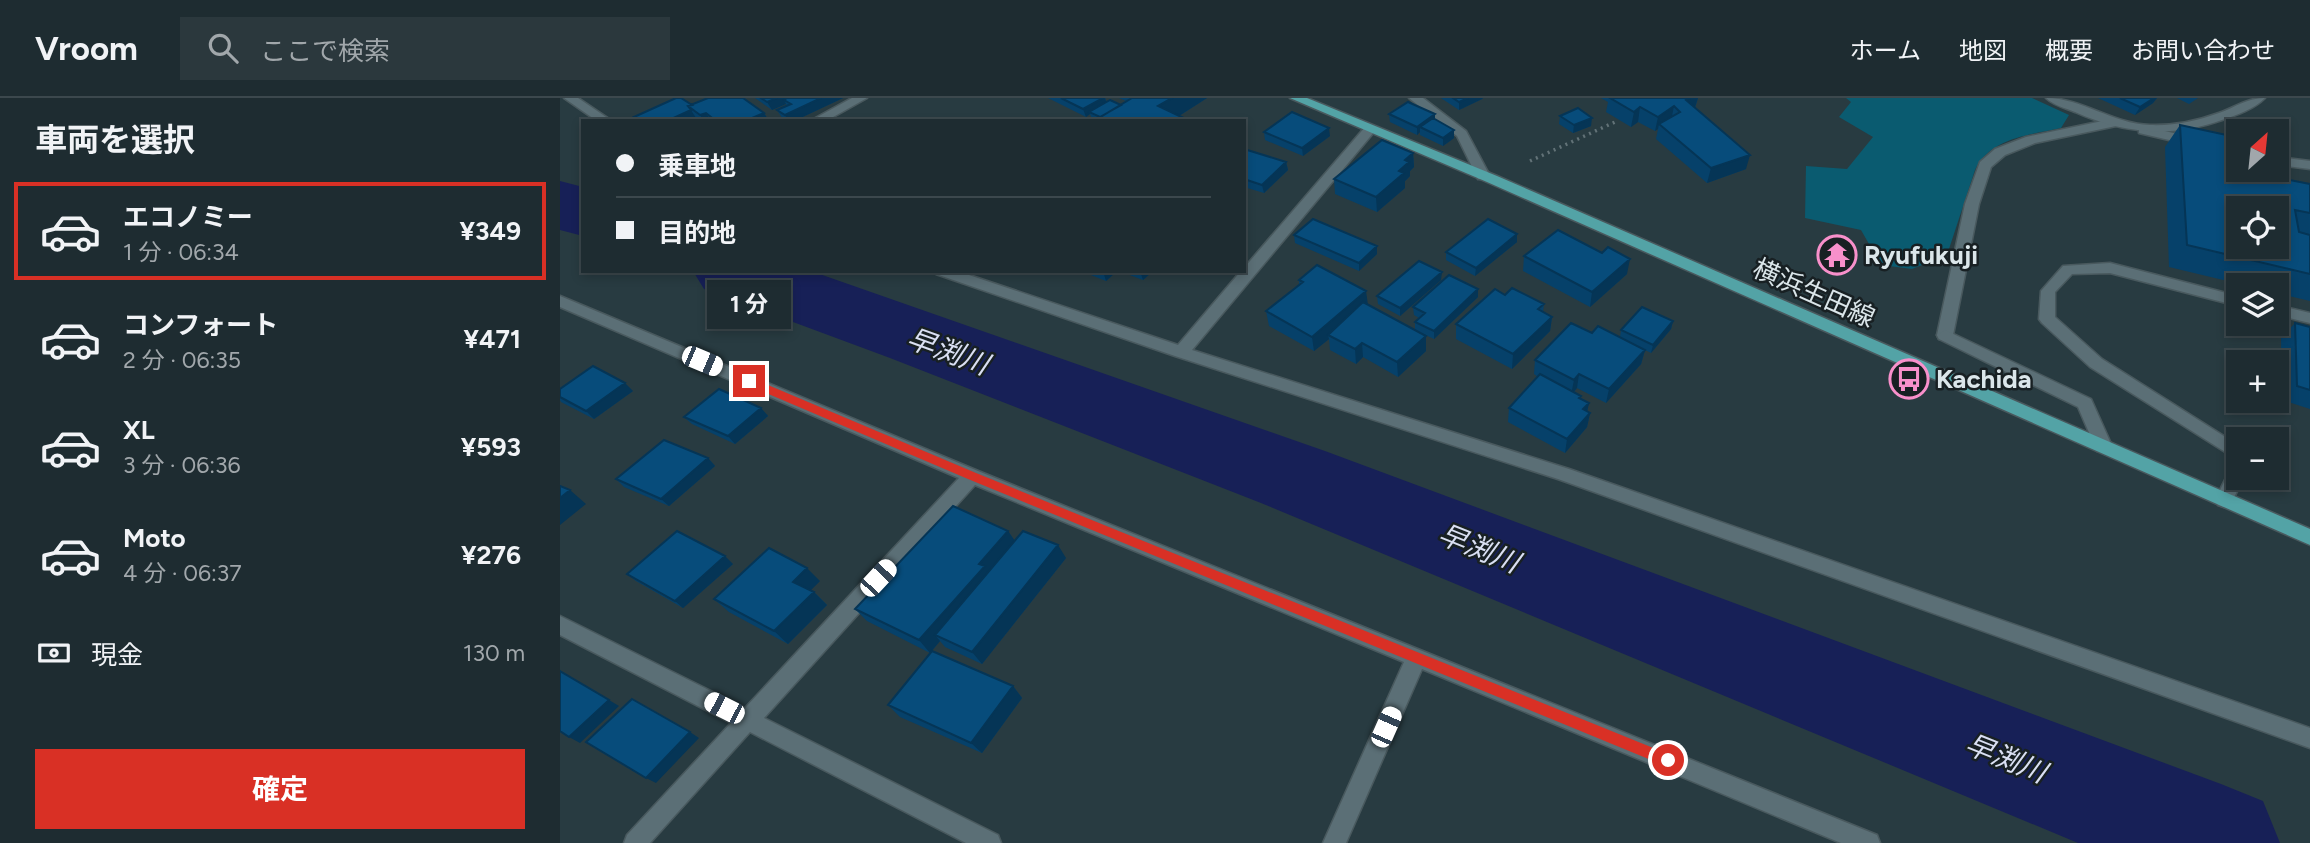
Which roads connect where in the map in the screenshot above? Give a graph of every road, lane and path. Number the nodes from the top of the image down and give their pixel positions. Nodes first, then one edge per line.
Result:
1 (570, 98) edge
2 (861, 98) edge
3 (1296, 98) edge
4 (1415, 98) edge
5 (2052, 98) edge
6 (2259, 98) edge
7 (603, 119) edge
8 (820, 119) edge
9 (1615, 122) edge
10 (2112, 123) junction
11 (1370, 129) junction
12 (2143, 130) junction
13 (2226, 149) edge
14 (2289, 162) edge
15 (1523, 164) dead end
16 (2310, 165) edge
17 (1483, 176) junction
18 (947, 273) edge
19 (2226, 298) edge
20 (560, 301) edge
21 (2289, 313) edge
22 (2310, 318) edge
23 (1181, 352) junction
24 (2226, 445) edge
25 (2103, 446) junction
26 (972, 476) junction
27 (2229, 490) edge
28 (2224, 500) junction
29 (2310, 537) edge
30 (560, 625) edge
31 (1417, 657) junction
32 (747, 720) junction
33 (2310, 738) edge
34 (635, 843) edge
35 (990, 843) edge
36 (1334, 843) edge
37 (1869, 843) edge

1 - 7 street
2 - 8 street
3 - 11 main road, 横浜生田線
4 - 17 street
5 - 10 street
6 - 12 street
9 - 15 path
10 - 12 street
10 - 25 street
11 - 17 main road, 横浜生田線
11 - 23 street
12 - 13 street
14 - 16 street
17 - 25 main road, 横浜生田線
18 - 23 street
19 - 24 street
20 - 26 street
21 - 22 street
23 - 33 street
25 - 28 main road, 横浜生田線
26 - 31 street
26 - 32 street
27 - 28 street
28 - 29 main road, 横浜生田線
30 - 32 street
31 - 36 street
31 - 37 street
32 - 34 street
32 - 35 street

